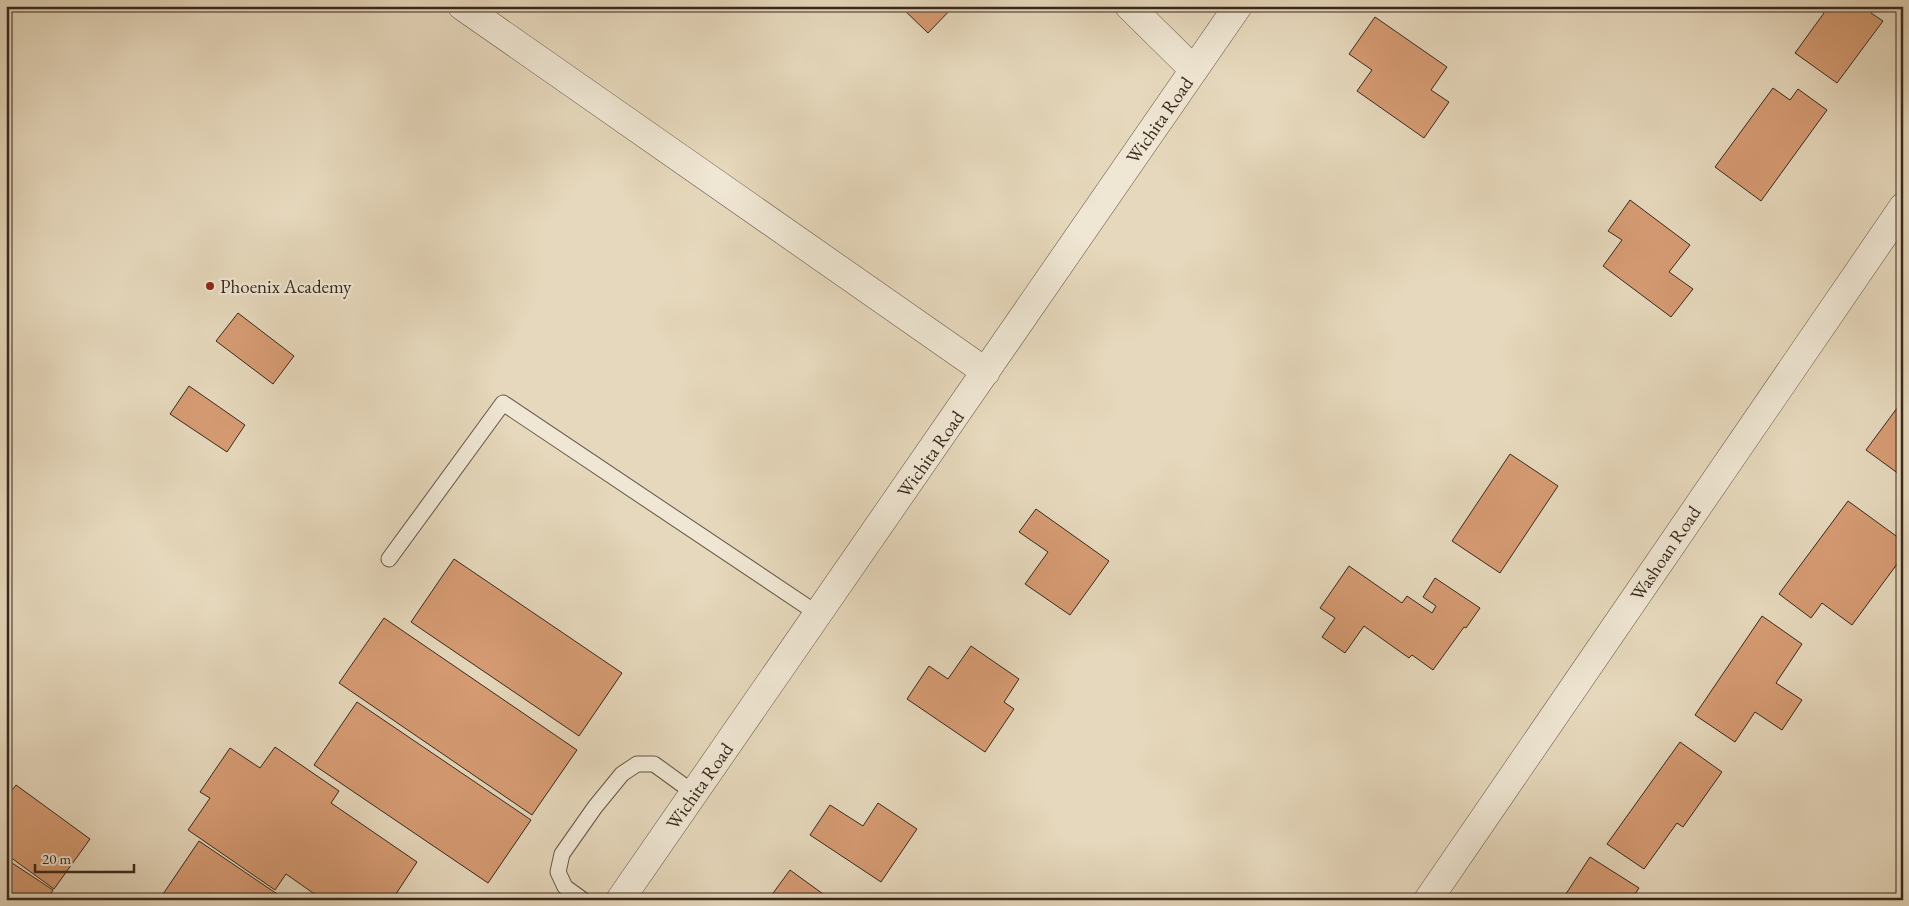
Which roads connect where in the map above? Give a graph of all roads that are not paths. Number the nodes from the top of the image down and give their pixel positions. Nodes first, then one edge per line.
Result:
1 (462, 6) edge
2 (1129, 6) edge
3 (1238, 6) edge
4 (1194, 70) junction
5 (1903, 207) edge
6 (986, 372) junction
7 (389, 559) dead end
8 (818, 614) junction
9 (694, 793) junction
10 (583, 900) edge
11 (620, 900) edge
12 (1428, 900) edge

1 - 6 street
2 - 4 street
3 - 4 street, Wichita Road
4 - 6 street, Wichita Road
5 - 12 street, Washoan Road
6 - 8 street, Wichita Road
7 - 8 lane
8 - 9 street, Wichita Road
9 - 10 lane
9 - 11 street, Wichita Road

